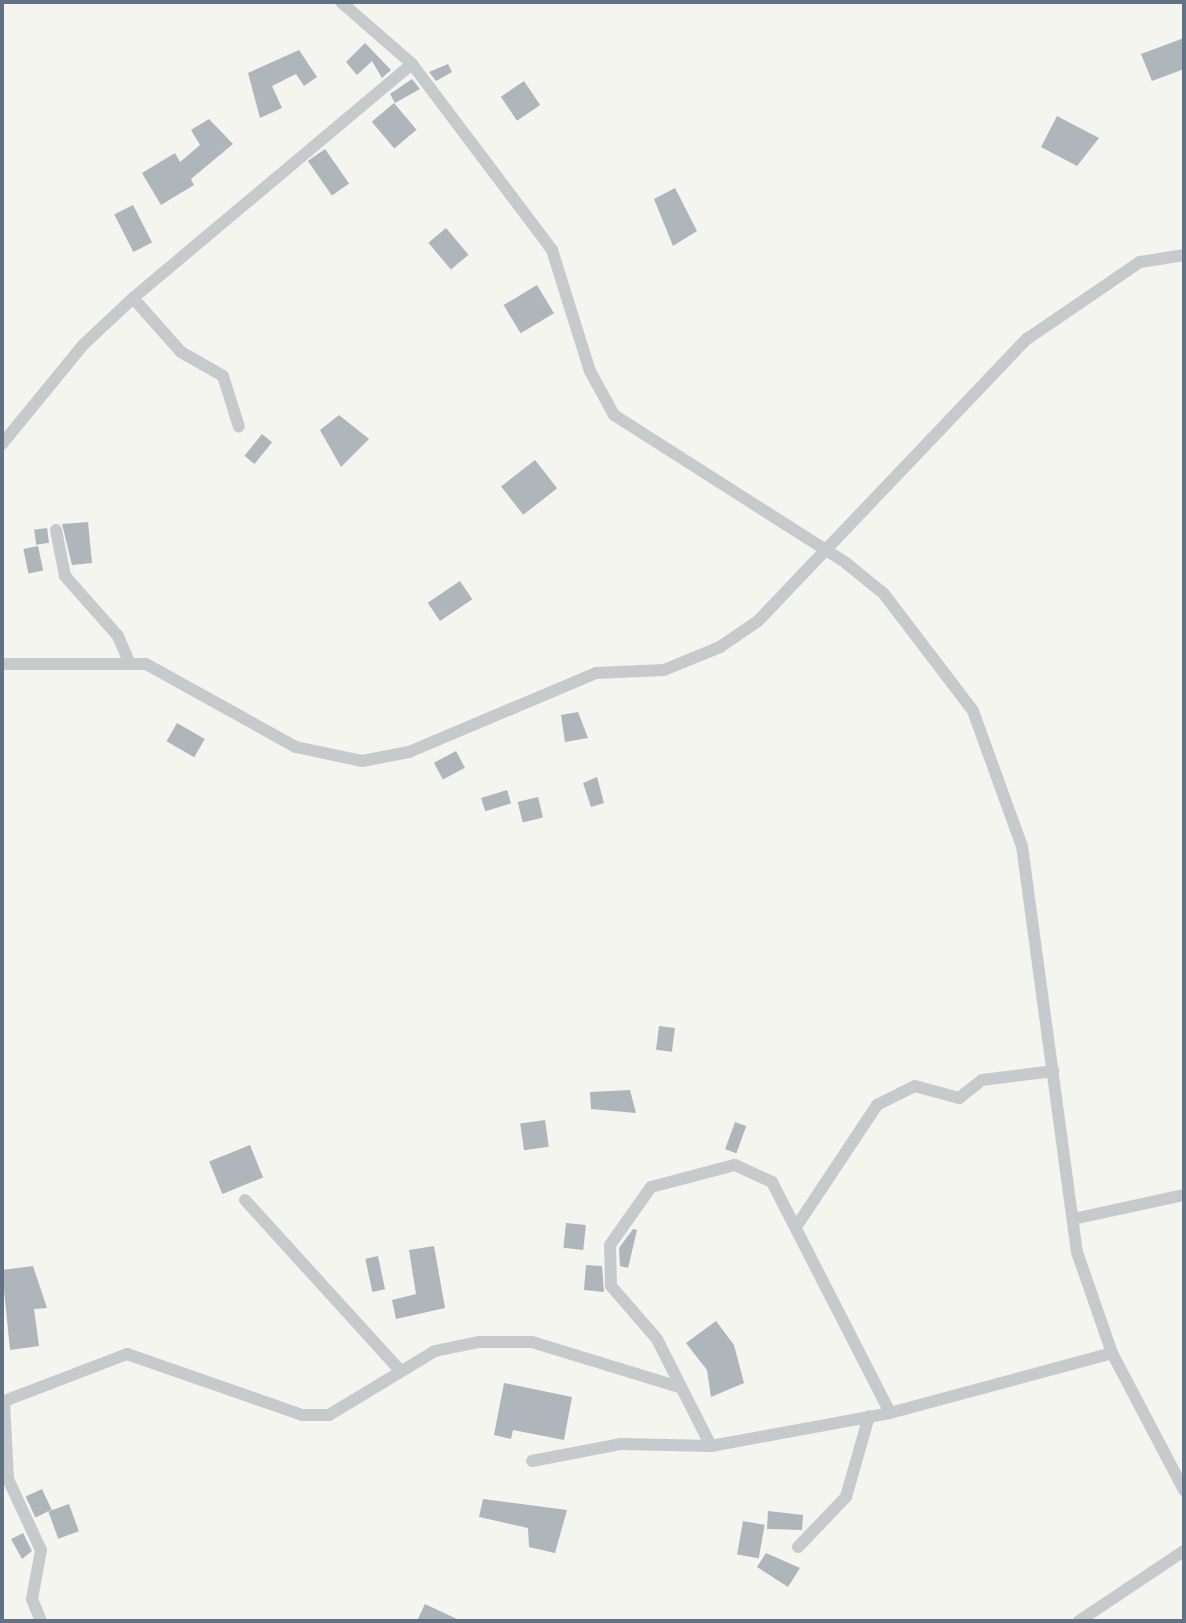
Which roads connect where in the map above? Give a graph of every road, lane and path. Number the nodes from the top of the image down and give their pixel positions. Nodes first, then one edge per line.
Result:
1 (341, 2) edge
2 (412, 64) junction
3 (1184, 255) edge
4 (133, 298) junction
5 (239, 427) dead end
6 (2, 444) edge
7 (56, 530) dead end
8 (826, 549) junction
9 (128, 660) junction
10 (2, 664) edge
11 (1053, 1071) junction
12 (1184, 1195) edge
13 (245, 1200) dead end
14 (1073, 1219) junction
15 (798, 1224) junction
16 (1112, 1353) junction
17 (399, 1369) junction
18 (679, 1387) junction
19 (3, 1402) edge
20 (890, 1413) junction
21 (869, 1416) junction
22 (711, 1446) junction
23 (532, 1461) dead end
24 (1184, 1490) edge
25 (798, 1547) dead end
26 (1184, 1551) edge
27 (41, 1621) edge
28 (1079, 1621) edge

1 - 2 street
2 - 4 street
2 - 8 street
3 - 8 street
4 - 5 street
4 - 6 street
7 - 9 street
8 - 9 street
8 - 11 street
9 - 10 street
11 - 14 street
11 - 15 street
12 - 14 street
13 - 17 street
14 - 16 street
15 - 18 street
15 - 20 street
16 - 20 street
16 - 24 street
17 - 18 street
17 - 19 street
18 - 22 street
19 - 27 street
20 - 21 street
21 - 22 street
21 - 25 street
22 - 23 street
26 - 28 street

